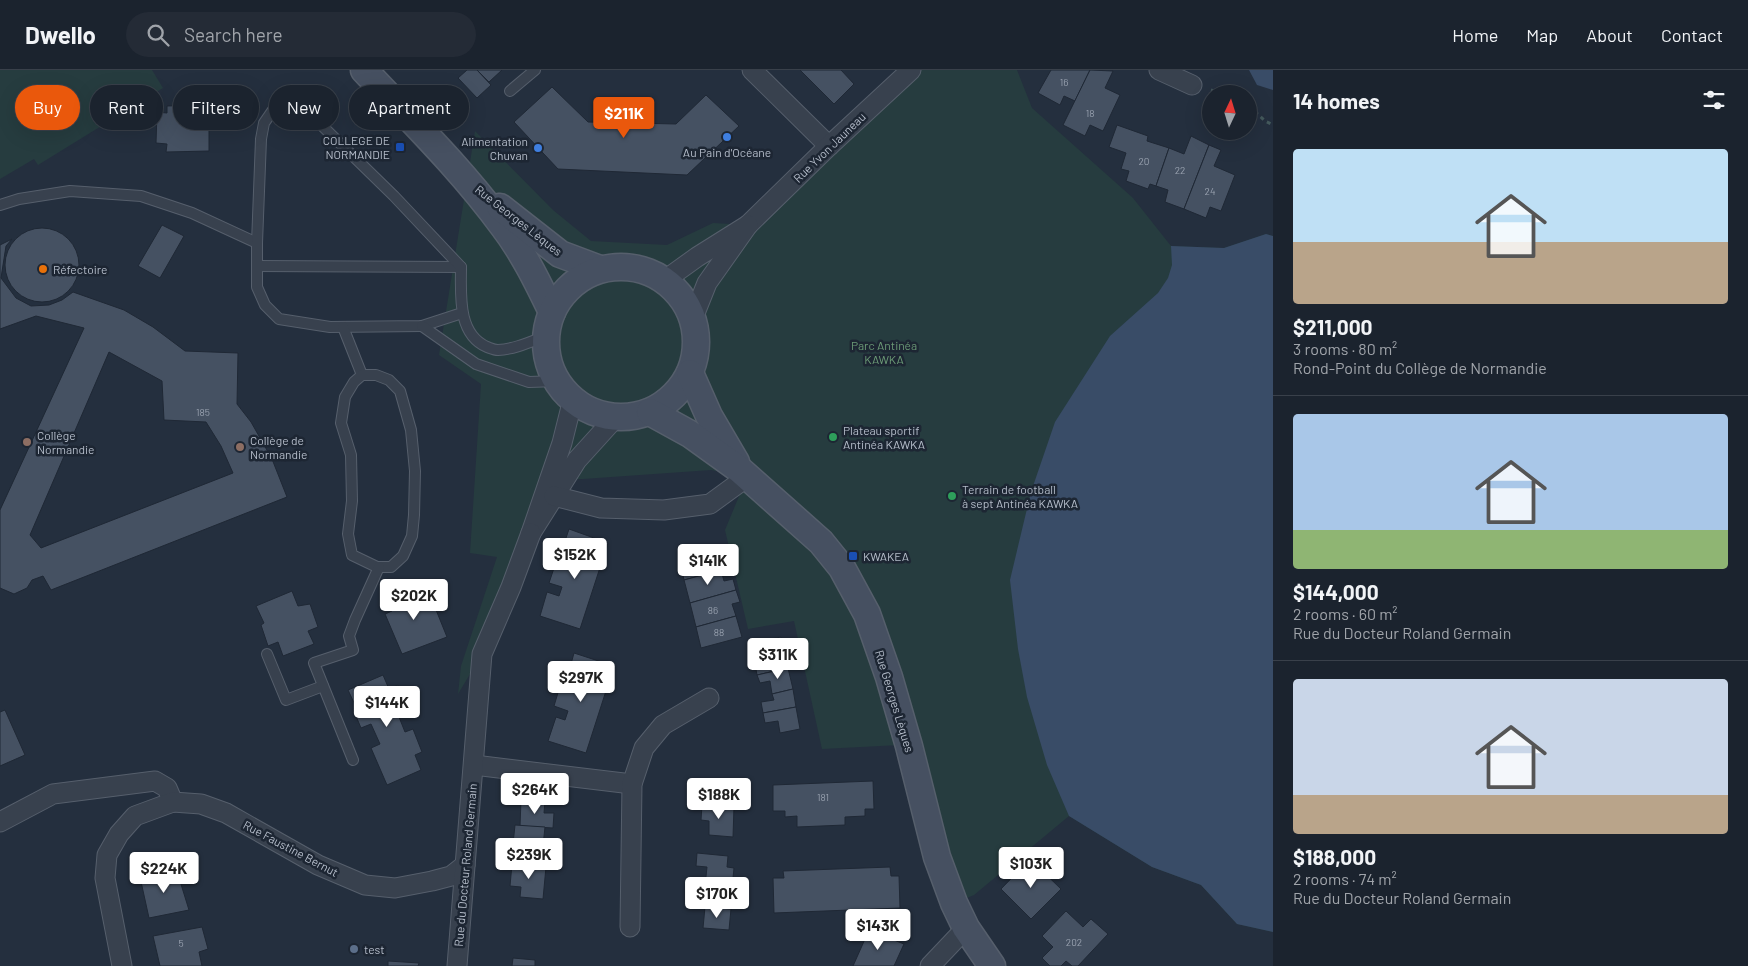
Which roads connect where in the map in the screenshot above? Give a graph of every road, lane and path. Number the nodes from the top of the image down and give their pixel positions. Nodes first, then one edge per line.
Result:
1 (364, 70) edge
2 (535, 70) edge
3 (752, 70) edge
4 (911, 70) edge
5 (1159, 70) edge
6 (1192, 85) dead end
7 (510, 92) dead end
8 (1258, 115) edge
9 (1273, 125) edge
10 (829, 146) junction
11 (467, 180) junction
12 (0, 205) edge
13 (748, 226) junction
14 (257, 243) junction
15 (257, 266) junction
16 (461, 267) junction
17 (600, 269) junction
18 (665, 280) junction
19 (462, 313) junction
20 (693, 318) junction
21 (549, 324) junction
22 (422, 326) junction
23 (343, 327) junction
24 (690, 373) junction
25 (362, 375) junction
26 (565, 390) junction
27 (650, 412) junction
28 (616, 417) junction
29 (744, 473) junction
30 (554, 496) junction
31 (531, 533) junction
32 (379, 567) junction
33 (267, 654) dead end
34 (323, 686) junction
35 (708, 698) dead end
36 (353, 760) dead end
37 (474, 764) junction
38 (632, 784) junction
39 (173, 802) junction
40 (0, 822) edge
41 (465, 865) junction
42 (630, 928) dead end
43 (966, 928) junction
44 (122, 966) edge
45 (457, 966) edge
46 (930, 966) edge
47 (992, 966) edge

1 - 11 main road, Rue Georges Lèques
2 - 7 lane
3 - 10 street
4 - 10 street, Rue Yvon Jauneau
5 - 6 street
8 - 9 path
10 - 13 street, Rue Yvon Jauneau
11 - 17 main road, Rue Georges Lèques
11 - 21 main road, Rue Georges Lèques
12 - 14 lane
13 - 18 street, Rue Yvon Jauneau
13 - 20 street, Rue Yvon Jauneau
14 - 15 lane
14 - 16 lane
15 - 16 lane
15 - 23 lane
16 - 19 lane
17 - 18 main road
17 - 21 main road
18 - 20 main road
19 - 21 lane
19 - 22 lane
20 - 24 main road
21 - 26 main road
22 - 23 lane
22 - 26 lane
23 - 25 lane
24 - 27 main road
24 - 29 main road, Rue Georges Lèques
25 - 32 lane
25 - 32 lane
26 - 28 main road
26 - 31 street, Rue du Docteur Roland Germain
27 - 28 main road
27 - 29 main road, Rue Georges Lèques
28 - 30 street, Rue du Docteur Roland Germain
29 - 30 street
29 - 43 main road, Rue Georges Lèques
30 - 31 street, Rue du Docteur Roland Germain
31 - 37 street, Rue du Docteur Roland Germain
32 - 34 lane
33 - 34 lane
34 - 36 lane
35 - 38 street
37 - 38 street
37 - 41 street, Rue du Docteur Roland Germain
38 - 42 street
39 - 40 street
39 - 41 street, Rue Faustine Bernut
39 - 44 street, Rue Faustine Bernut
41 - 45 street, Rue du Docteur Roland Germain
43 - 46 street
43 - 47 main road, Rue Georges Lèques

